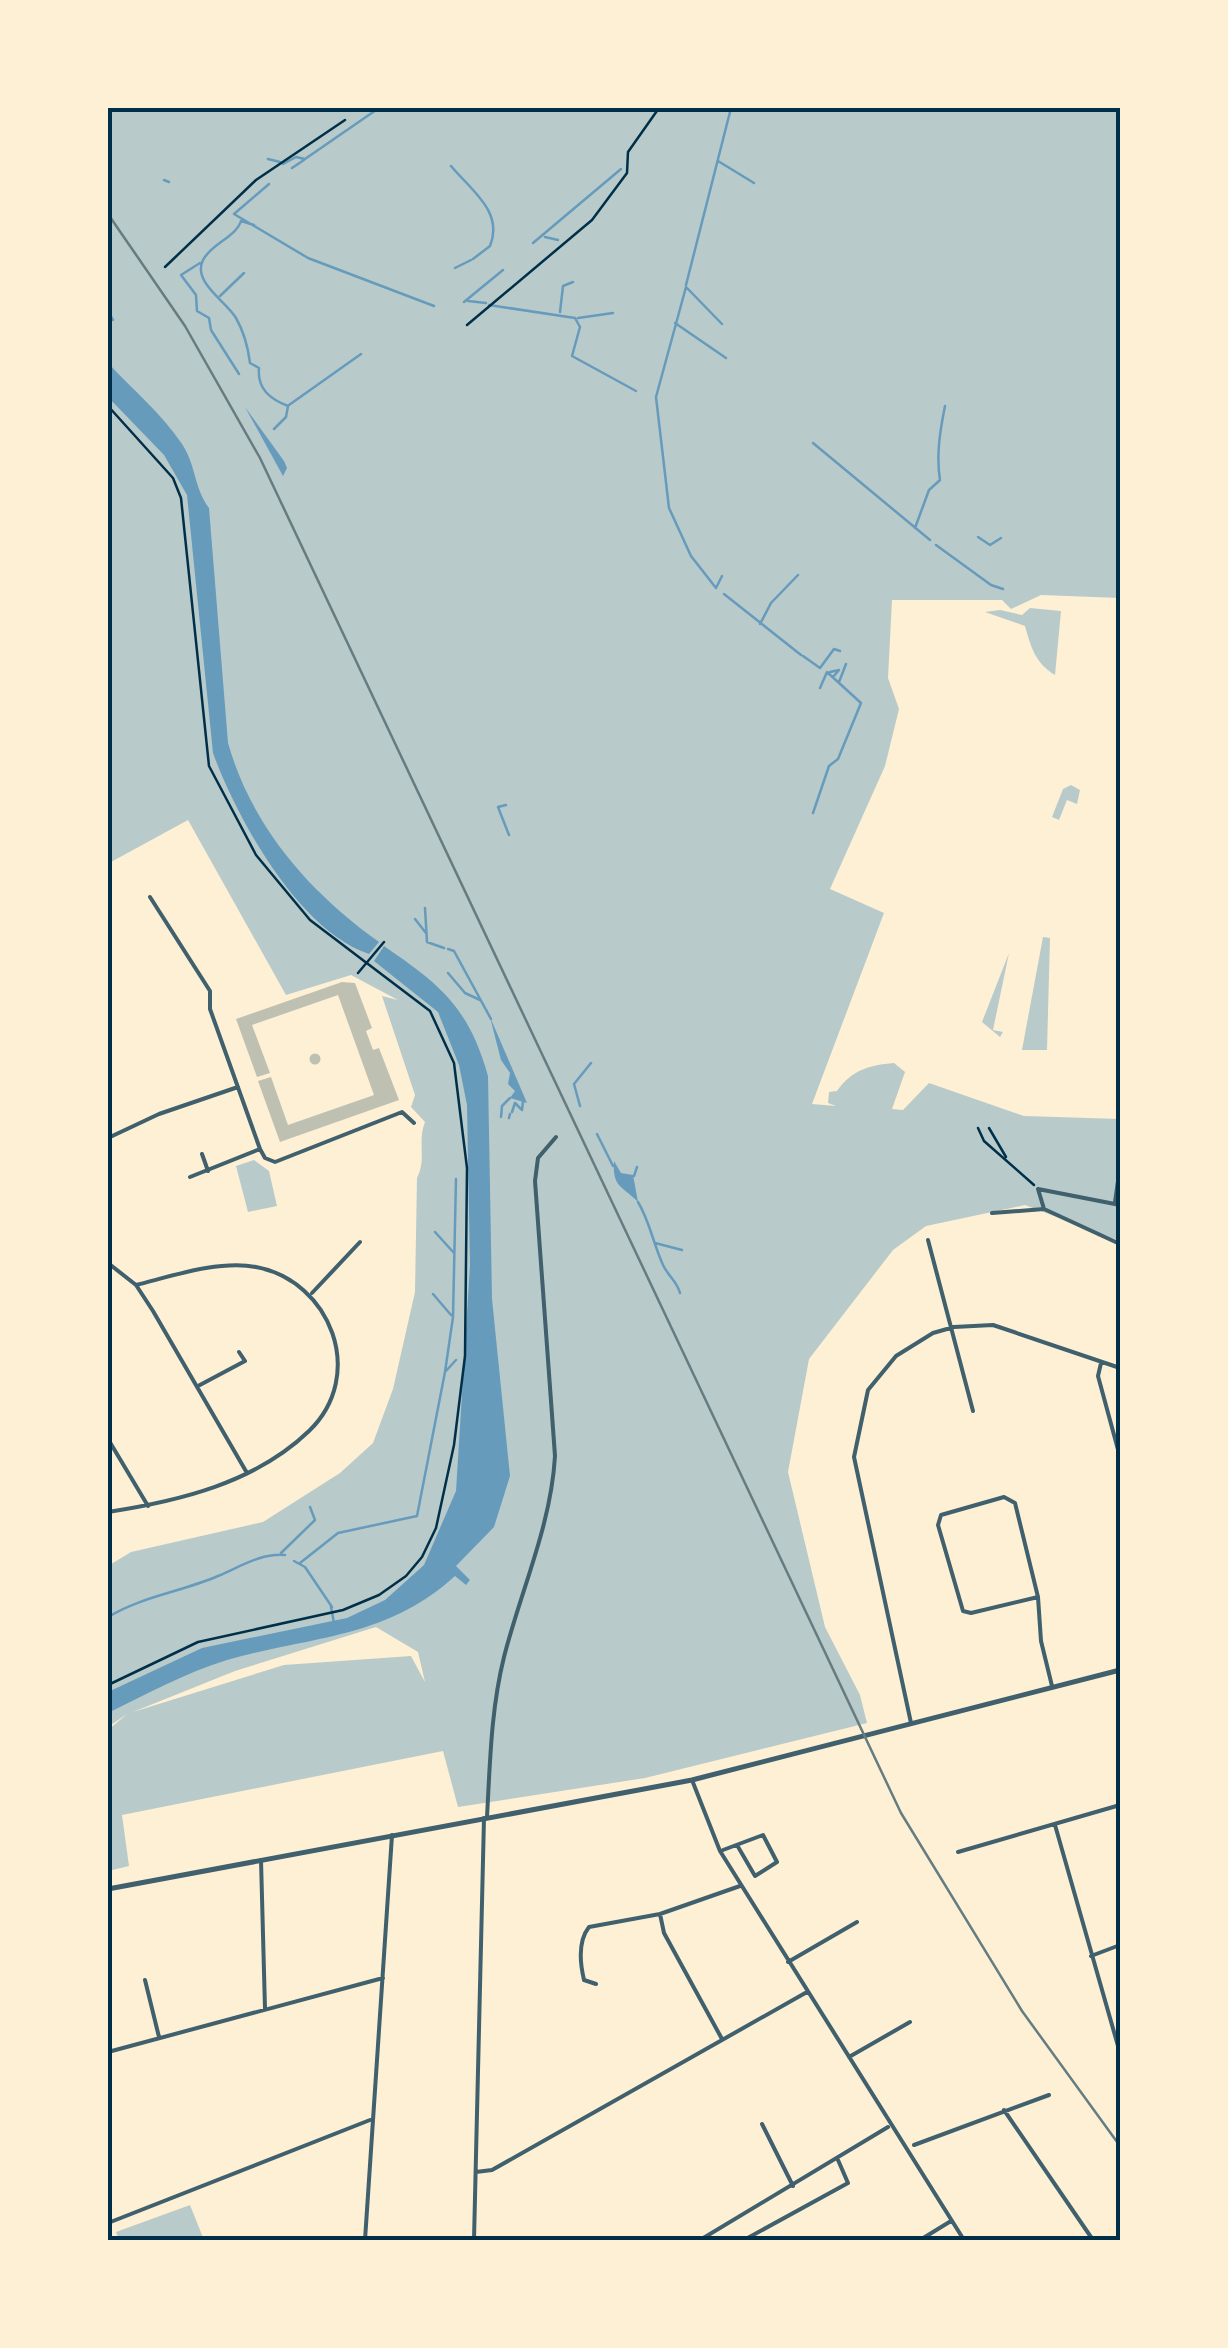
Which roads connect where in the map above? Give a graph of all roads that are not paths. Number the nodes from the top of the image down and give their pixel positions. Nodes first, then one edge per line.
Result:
1 (150, 898) dead end
2 (238, 1087) junction
3 (414, 1124) dead end
4 (556, 1137) dead end
5 (108, 1138) edge
6 (260, 1149) junction
7 (202, 1154) dead end
8 (1120, 1167) edge
9 (208, 1171) junction
10 (190, 1177) dead end
11 (1118, 1204) edge
12 (1044, 1208) junction
13 (992, 1213) dead end
14 (928, 1240) dead end
15 (360, 1242) dead end
16 (1120, 1244) edge
17 (108, 1264) edge
18 (136, 1285) junction
19 (311, 1294) junction
20 (954, 1327) junction
21 (239, 1352) dead end
22 (245, 1360) junction
23 (1100, 1363) junction
24 (249, 1368) dead end
25 (1120, 1368) edge
26 (198, 1386) junction
27 (973, 1410) dead end
28 (108, 1438) edge
29 (1120, 1457) edge
30 (247, 1473) junction
31 (148, 1506) junction
32 (108, 1512) edge
33 (1038, 1597) junction
34 (1120, 1670) edge
35 (1052, 1686) junction
36 (911, 1723) junction
37 (692, 1780) junction
38 (1120, 1805) edge
39 (486, 1818) junction
40 (1055, 1825) junction
41 (392, 1835) junction
42 (736, 1845) junction
43 (720, 1851) junction
44 (958, 1852) dead end
45 (261, 1860) junction
46 (741, 1885) junction
47 (108, 1889) edge
48 (660, 1914) junction
49 (857, 1922) dead end
50 (1120, 1945) edge
51 (1092, 1956) junction
52 (788, 1962) junction
53 (383, 1978) junction
54 (145, 1980) dead end
55 (596, 1984) dead end
56 (808, 1992) junction
57 (265, 2009) junction
58 (910, 2022) dead end
59 (159, 2036) junction
60 (723, 2041) junction
61 (108, 2052) edge
62 (1120, 2053) edge
63 (848, 2058) junction
64 (1049, 2095) dead end
65 (1004, 2110) junction
66 (370, 2120) junction
67 (762, 2124) dead end
68 (890, 2125) junction
69 (914, 2145) dead end
70 (838, 2160) junction
71 (476, 2172) junction
72 (793, 2186) junction
73 (951, 2221) junction
74 (108, 2223) edge
75 (365, 2240) edge
76 (474, 2240) edge
77 (700, 2240) edge
78 (744, 2240) edge
79 (920, 2240) edge
80 (964, 2240) edge
81 (1093, 2240) edge

1 - 2 street
2 - 5 street
2 - 6 street
3 - 6 street
4 - 39 street
6 - 9 street
7 - 9 street
8 - 11 street
9 - 10 street
11 - 12 street
12 - 13 street
12 - 16 street
14 - 20 street
15 - 19 street
17 - 18 street
18 - 19 street
18 - 26 street
19 - 30 street
20 - 23 street
20 - 27 street
20 - 36 street
21 - 22 street
22 - 24 street
22 - 26 street
23 - 25 street
23 - 29 street
26 - 30 street
28 - 31 street
30 - 31 street
31 - 32 street
33 - 33 street
33 - 35 street
34 - 35 street
35 - 36 street
36 - 37 street
37 - 39 street
37 - 43 street
38 - 40 street
39 - 41 street
39 - 71 street
40 - 44 street
40 - 51 street
41 - 45 street
41 - 53 street
42 - 42 street
42 - 43 street
43 - 46 street
45 - 47 street
45 - 57 street
46 - 48 street
46 - 52 street
48 - 55 street
48 - 60 street
49 - 52 street
50 - 51 street
51 - 62 street
52 - 56 street
53 - 57 street
53 - 66 street
54 - 59 street
56 - 60 street
56 - 63 street
57 - 59 street
58 - 63 street
59 - 61 street
60 - 71 street
63 - 68 street
64 - 65 street
65 - 69 street
65 - 81 street
66 - 74 street
66 - 75 street
67 - 72 street
68 - 70 street
68 - 73 street
70 - 72 street
70 - 78 street
71 - 76 street
72 - 77 street
73 - 79 street
73 - 80 street

